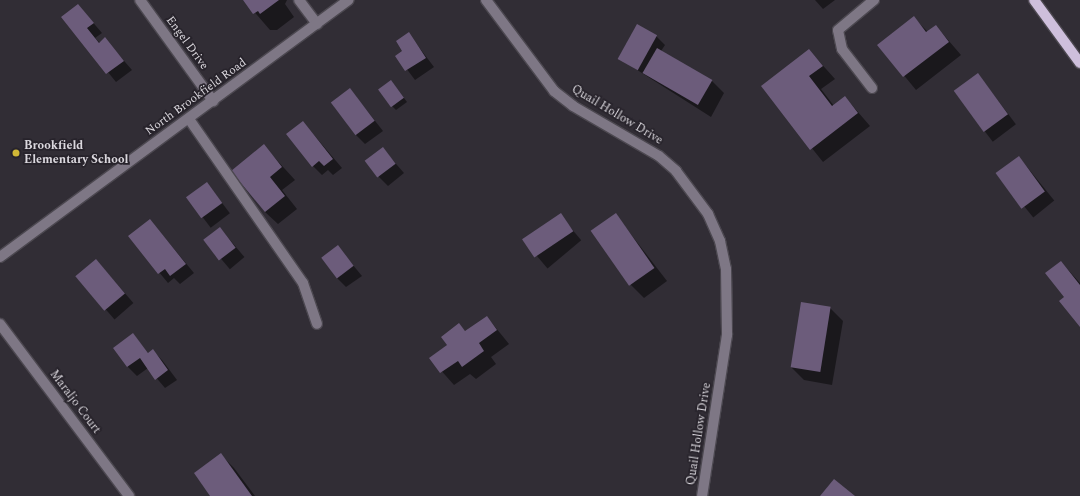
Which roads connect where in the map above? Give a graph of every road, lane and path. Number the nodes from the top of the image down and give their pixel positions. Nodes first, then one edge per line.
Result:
1 (140, 0) edge
2 (299, 0) edge
3 (349, 0) edge
4 (486, 0) edge
5 (874, 0) edge
6 (1034, 0) edge
7 (317, 24) junction
8 (1080, 63) edge
9 (872, 88) dead end
10 (213, 101) junction
11 (189, 118) junction
12 (0, 257) edge
13 (0, 324) edge
14 (317, 324) dead end
15 (129, 496) edge
16 (702, 496) edge

1 - 10 street, Engel Drive
2 - 7 street
3 - 7 street, North Brookfield Road
4 - 16 street, Quail Hollow Drive
5 - 9 street
6 - 8 main road
7 - 10 street, North Brookfield Road
10 - 11 street, North Brookfield Road
11 - 12 street, North Brookfield Road
11 - 14 street
13 - 15 street, Maraljo Court

